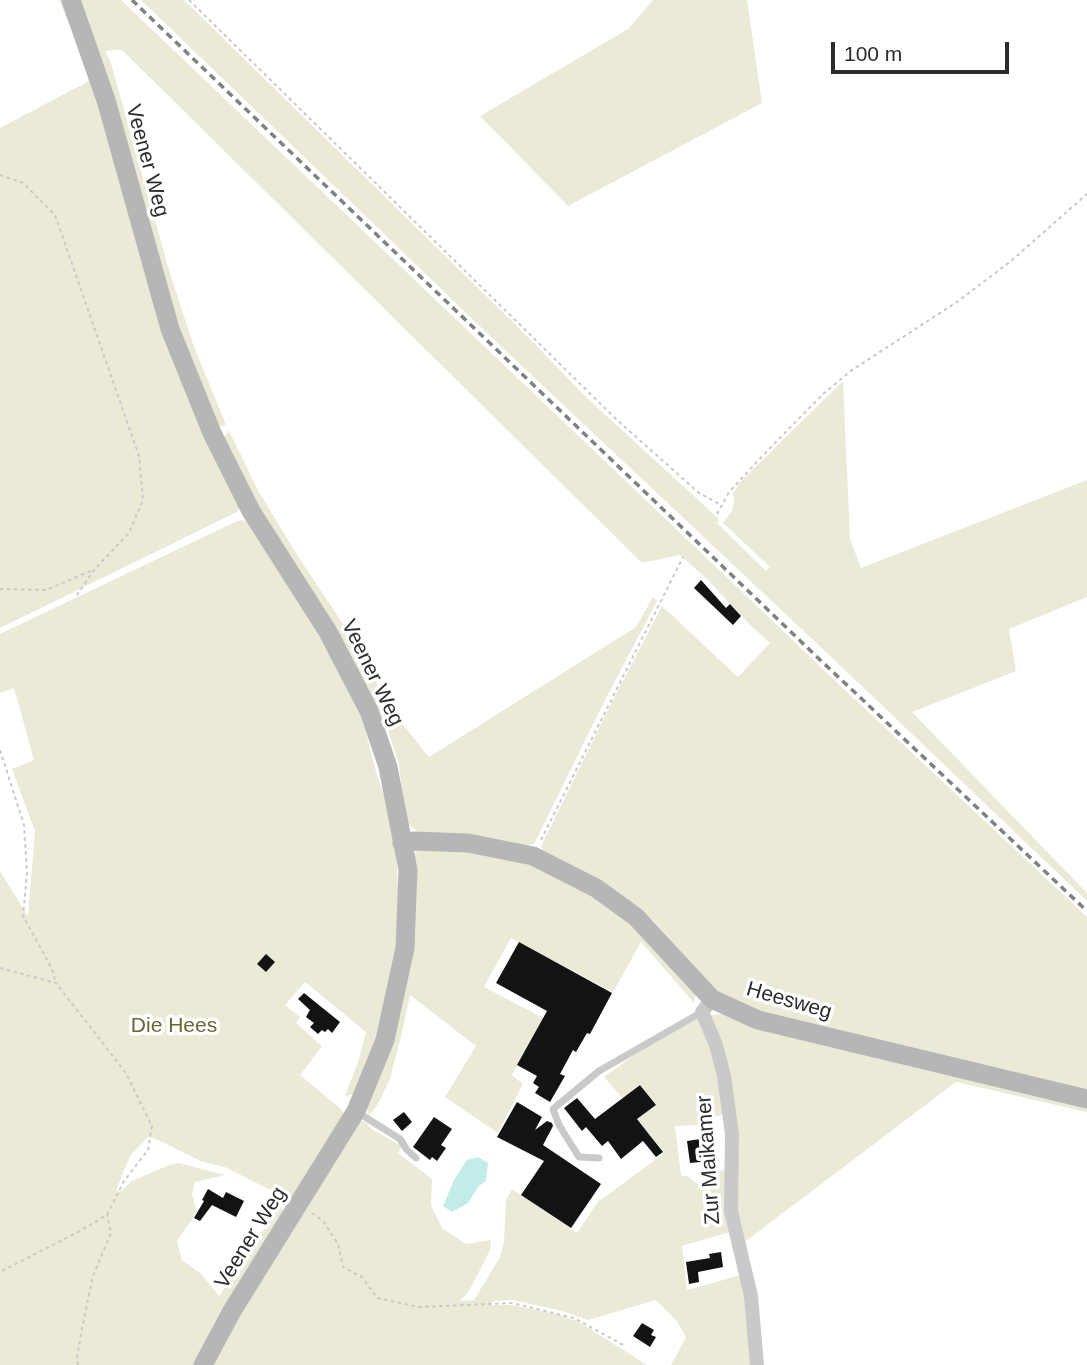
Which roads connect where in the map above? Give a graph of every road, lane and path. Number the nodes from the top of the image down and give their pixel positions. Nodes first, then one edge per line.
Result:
1 (71, 0) edge
2 (189, 0) edge
3 (0, 175) edge
4 (1087, 194) edge
5 (721, 505) junction
6 (717, 514) dead end
7 (683, 557) dead end
8 (94, 570) junction
9 (0, 589) edge
10 (78, 594) dead end
11 (0, 750) edge
12 (402, 843) junction
13 (533, 856) junction
14 (0, 968) edge
15 (56, 983) junction
16 (707, 1006) junction
17 (1087, 1099) edge
18 (356, 1111) junction
19 (416, 1158) dead end
20 (598, 1158) dead end
21 (306, 1209) dead end
22 (107, 1214) junction
23 (0, 1272) edge
24 (625, 1346) dead end
25 (78, 1365) edge
26 (203, 1365) edge
27 (757, 1365) edge

1 - 12 main road, Veener Weg
2 - 5 path
3 - 8 path
4 - 5 path
5 - 6 path
7 - 13 path
8 - 9 path
8 - 10 path
11 - 15 path
12 - 13 main road, Heesweg
12 - 18 main road, Veener Weg
13 - 16 main road, Heesweg
14 - 15 path
15 - 22 path
16 - 17 main road, Heesweg
16 - 20 lane
16 - 27 street, Zur Maikamer
18 - 19 lane
18 - 26 main road, Veener Weg
21 - 24 path
22 - 23 path
22 - 25 path

